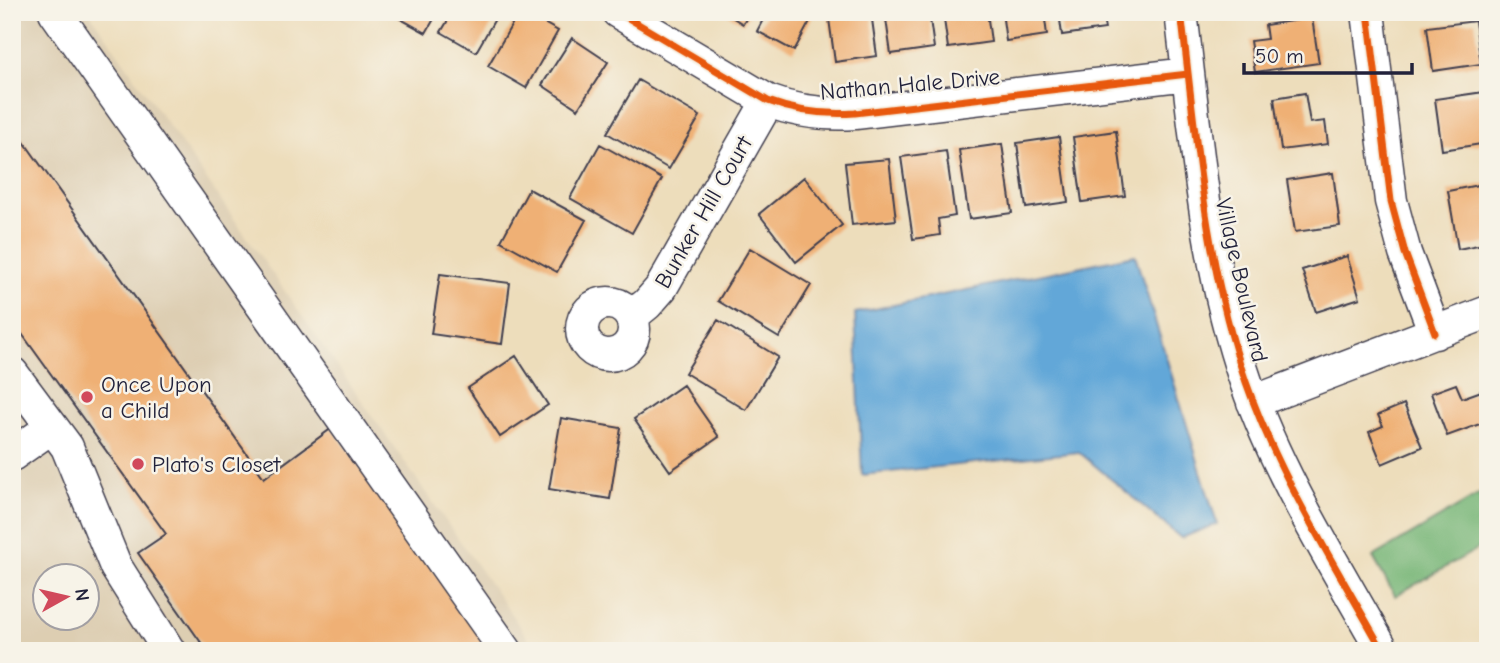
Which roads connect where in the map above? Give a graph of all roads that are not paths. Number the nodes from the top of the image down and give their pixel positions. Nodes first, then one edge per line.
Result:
1 (55, 12) edge
2 (618, 12) edge
3 (1181, 12) edge
4 (1368, 12) edge
5 (1188, 74) junction
6 (768, 101) junction
7 (1488, 312) edge
8 (631, 317) dead end
9 (1435, 333) junction
10 (12, 373) edge
11 (1254, 402) junction
12 (52, 427) junction
13 (12, 455) edge
14 (169, 651) edge
15 (506, 651) edge
16 (1383, 651) edge

1 - 15 street
2 - 6 street, Nathan Hale Drive
3 - 5 street, Village Boulevard
4 - 9 street
5 - 6 street, Nathan Hale Drive
5 - 11 street, Village Boulevard
6 - 8 street, Bunker Hill Court
7 - 9 street
9 - 11 street
10 - 12 street
11 - 16 street, Village Boulevard
12 - 13 street
12 - 14 street

